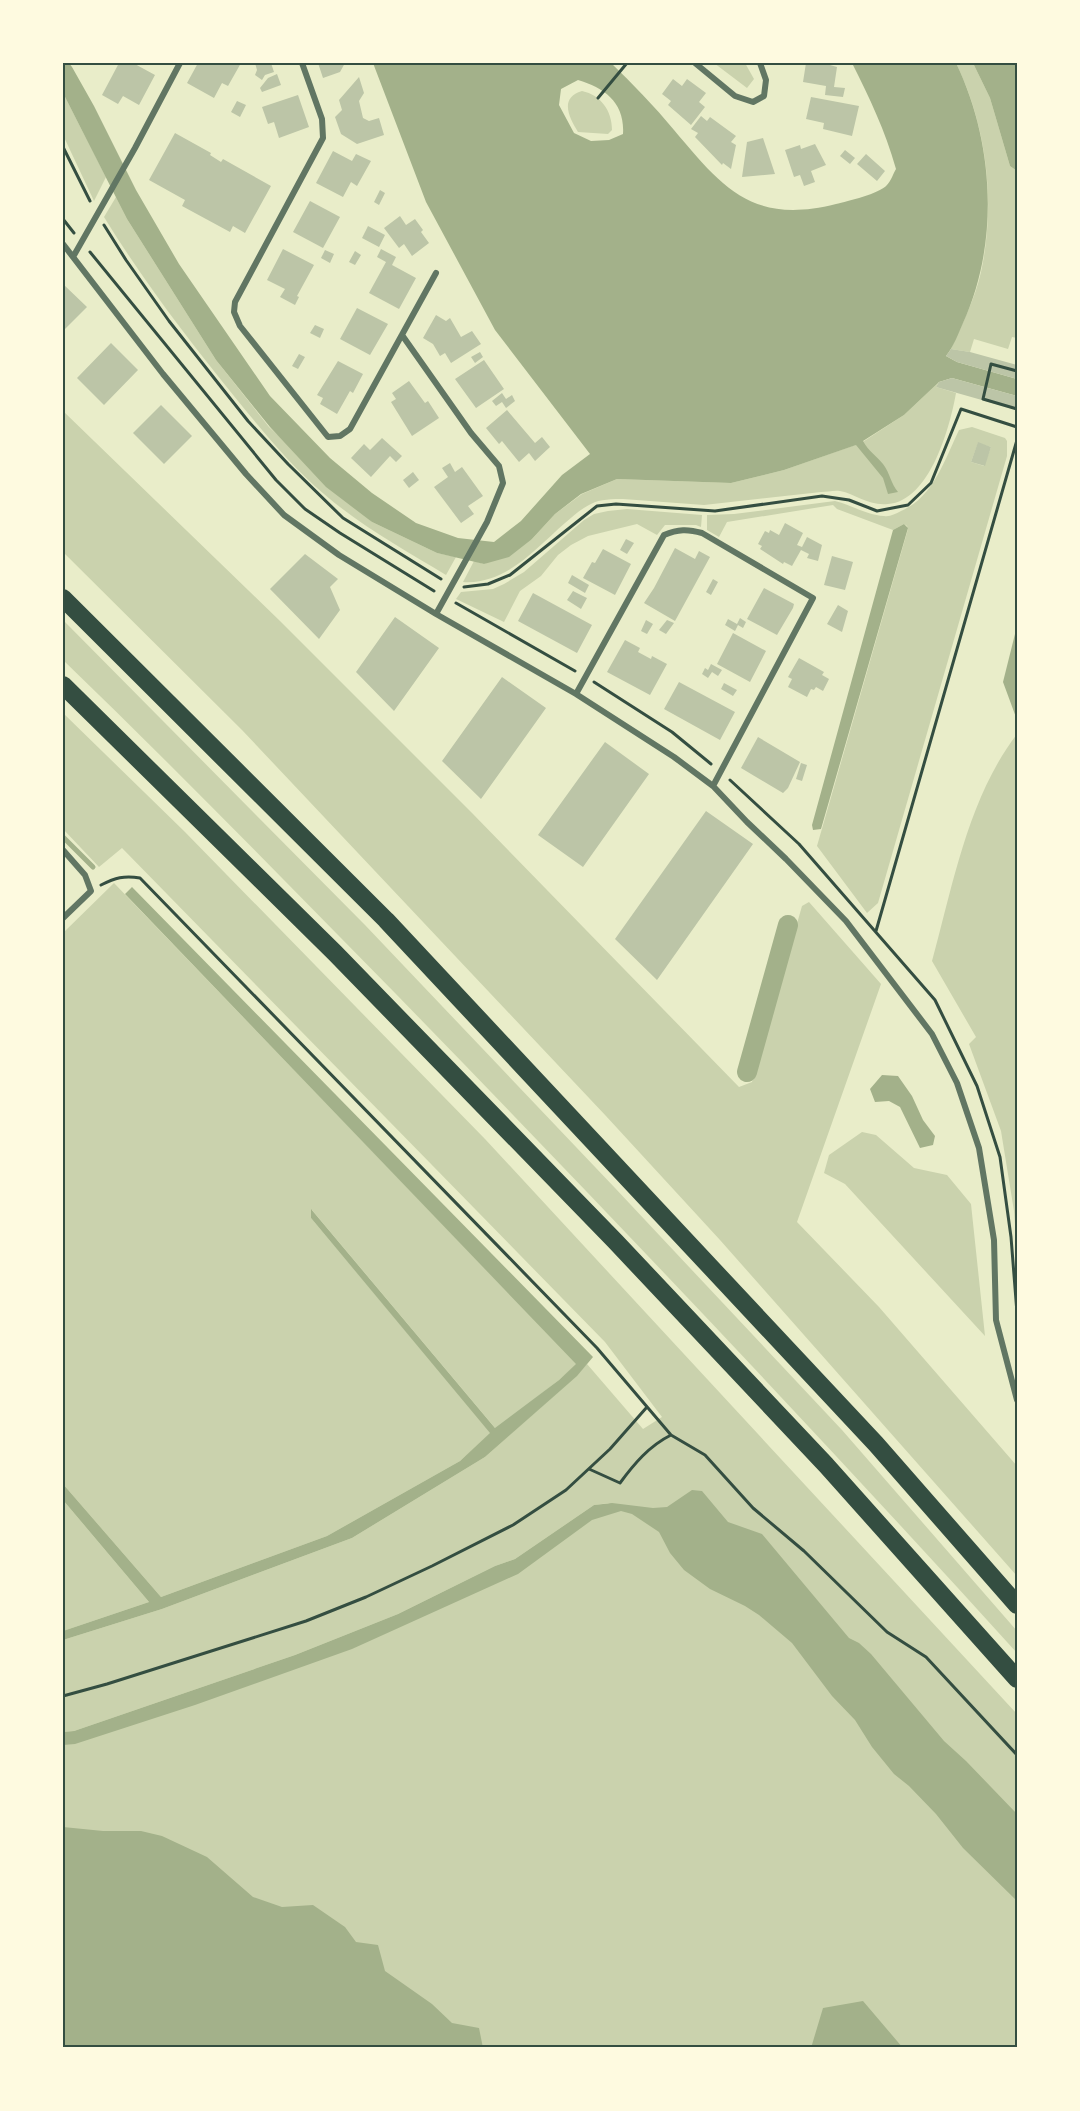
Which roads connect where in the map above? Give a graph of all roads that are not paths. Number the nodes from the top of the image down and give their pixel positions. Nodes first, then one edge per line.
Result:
1 (180, 63) edge
2 (302, 63) edge
3 (695, 63) edge
4 (760, 63) edge
5 (63, 244) edge
6 (73, 256) junction
7 (436, 273) dead end
8 (402, 335) junction
9 (63, 598) edge
10 (436, 614) junction
11 (63, 684) edge
12 (576, 694) junction
13 (713, 786) junction
14 (63, 850) edge
15 (63, 918) edge
16 (1017, 1400) edge
17 (1017, 1605) edge
18 (1017, 1679) edge

1 - 6 street
2 - 8 street
3 - 4 street
5 - 6 street
6 - 10 street
7 - 8 street
8 - 10 street
9 - 17 highway
10 - 12 street
11 - 18 highway
12 - 13 street
12 - 13 street
13 - 16 street
14 - 15 street

